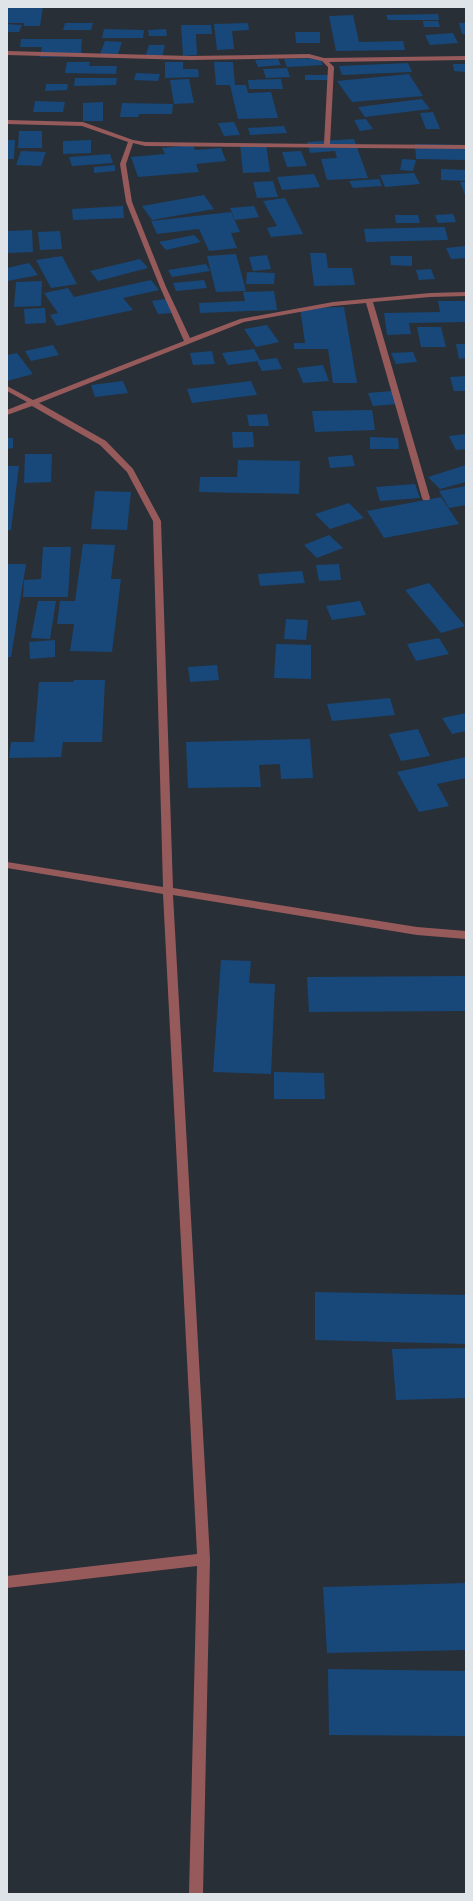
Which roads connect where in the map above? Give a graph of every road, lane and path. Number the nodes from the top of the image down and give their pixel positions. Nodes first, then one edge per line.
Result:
1 (7, 52) edge
2 (466, 58) edge
3 (324, 60) junction
4 (7, 122) edge
5 (131, 141) junction
6 (327, 146) junction
7 (466, 147) edge
8 (466, 294) edge
9 (369, 301) junction
10 (188, 342) junction
11 (7, 388) edge
12 (32, 404) junction
13 (7, 413) edge
14 (426, 498) dead end
15 (7, 865) edge
16 (168, 892) junction
17 (466, 935) edge
18 (204, 1558) junction
19 (7, 1582) edge
20 (196, 1894) edge

1 - 3 street
2 - 3 street
3 - 6 street
4 - 5 street
5 - 6 street
5 - 10 street
6 - 7 street
8 - 9 street
9 - 10 street
9 - 14 street
10 - 12 street
11 - 12 street
12 - 13 street
12 - 16 street
15 - 16 street
16 - 17 street
16 - 18 street
18 - 19 street
18 - 20 street

